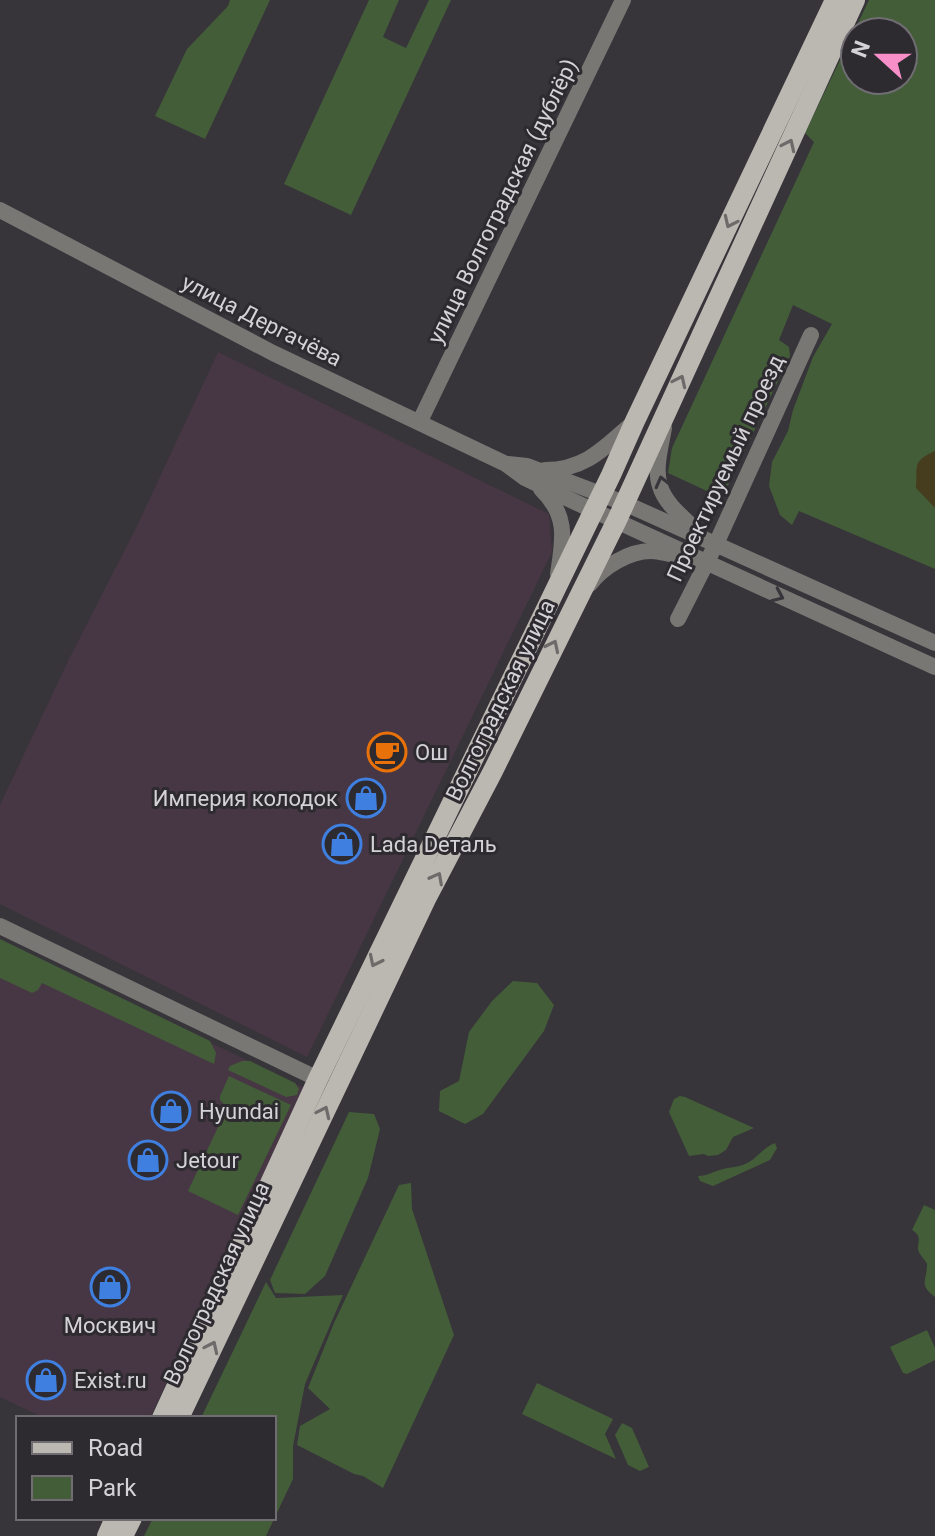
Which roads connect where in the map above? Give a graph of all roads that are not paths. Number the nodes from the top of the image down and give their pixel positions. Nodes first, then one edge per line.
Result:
1 (623, 0) edge
2 (835, 0) edge
3 (855, 0) edge
4 (0, 210) edge
5 (811, 335) dead end
6 (666, 411) junction
7 (420, 421) junction
8 (635, 421) junction
9 (536, 476) junction
10 (597, 502) junction
11 (621, 511) junction
12 (710, 541) junction
13 (701, 561) junction
14 (556, 589) junction
15 (574, 604) junction
16 (678, 619) dead end
17 (935, 643) edge
18 (935, 667) edge
19 (0, 926) edge
20 (318, 1079) junction
21 (220, 1311) junction
22 (163, 1416) edge
23 (180, 1416) edge

1 - 7 street, улица Волгоградская (дублёр)
2 -> 8 main road, Волгоградская улица
6 -> 3 main road, Волгоградская улица
4 - 7 street, улица Дергачёва
5 - 12 street, Проектируемый проезд
6 - 11 main road, Волгоградская улица
12 -> 6 street
7 - 9 street, улица Дергачёва
8 - 9 street
8 - 10 main road, Волгоградская улица
9 - 10 street, улица Дергачёва
9 - 14 street
10 - 11 street, улица Дергачёва
10 - 14 main road, Волгоградская улица
11 - 12 street, улица Дергачёва
11 - 13 street, улица Дергачёва
11 - 15 main road, Волгоградская улица
12 - 13 street, Проектируемый проезд
12 - 17 street, улица Дергачёва
13 - 15 street
13 - 16 street, Проектируемый проезд
13 -> 18 street, улица Дергачёва
14 -> 20 main road, Волгоградская улица
21 -> 15 main road, Волгоградская улица
19 - 20 street
20 - 21 main road, Волгоградская улица
21 - 22 main road, Волгоградская улица
23 -> 21 main road, Волгоградская улица

